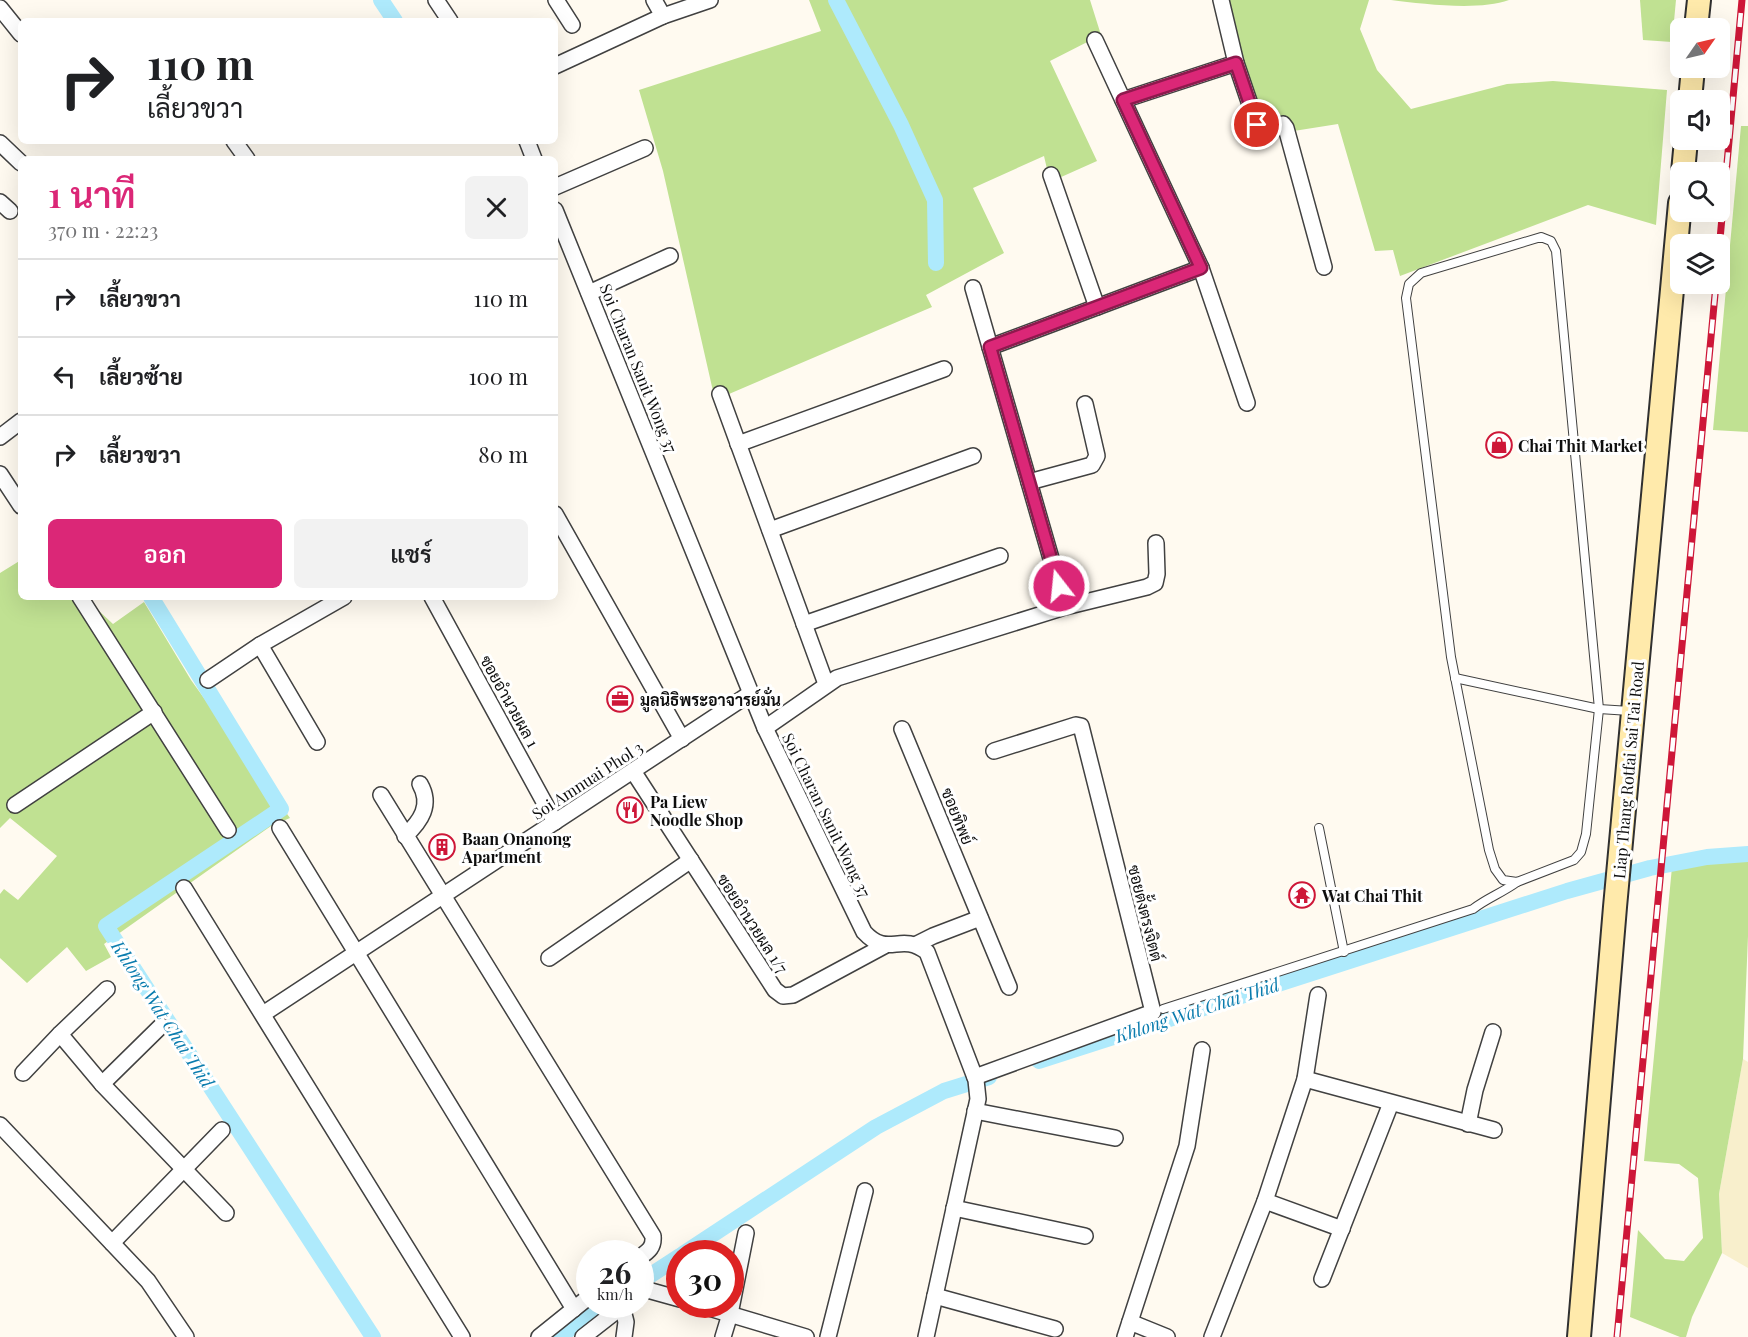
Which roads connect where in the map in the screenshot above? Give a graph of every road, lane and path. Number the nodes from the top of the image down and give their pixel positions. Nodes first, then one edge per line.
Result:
1 (436, 0) edge
2 (556, 0) edge
3 (654, 0) edge
4 (710, 0) edge
5 (1221, 0) edge
6 (1699, 0) edge
7 (0, 8) edge
8 (663, 16) junction
9 (448, 18) edge
10 (1697, 18) edge
11 (572, 25) dead end
12 (18, 30) edge
13 (1095, 40) dead end
14 (1236, 63) junction
15 (558, 65) edge
16 (1123, 100) junction
17 (0, 143) edge
18 (645, 148) dead end
19 (18, 160) edge
20 (1051, 175) dead end
21 (558, 186) edge
22 (558, 217) edge
23 (1678, 222) edge
24 (670, 256) dead end
25 (1324, 267) dead end
26 (1201, 268) junction
27 (974, 288) dead end
28 (590, 293) junction
29 (1097, 307) junction
30 (990, 347) junction
31 (944, 369) dead end
32 (720, 394) dead end
33 (1085, 404) dead end
34 (1247, 404) dead end
35 (18, 423) edge
36 (2, 432) edge
37 (738, 444) junction
38 (973, 456) dead end
39 (0, 474) edge
40 (1029, 482) junction
41 (18, 501) edge
42 (558, 518) edge
43 (770, 530) junction
44 (1156, 543) dead end
45 (1000, 556) dead end
46 (82, 600) edge
47 (339, 600) edge
48 (434, 600) edge
49 (1065, 607) junction
50 (804, 624) junction
51 (260, 645) junction
52 (1455, 678) junction
53 (208, 680) dead end
54 (826, 684) junction
55 (751, 693) junction
56 (1599, 709) junction
57 (1633, 711) junction
58 (154, 712) junction
59 (765, 728) junction
60 (902, 729) dead end
61 (682, 739) junction
62 (317, 742) dead end
63 (994, 751) dead end
64 (633, 771) junction
65 (420, 784) dead end
66 (381, 795) dead end
67 (15, 805) dead end
68 (555, 822) junction
69 (280, 828) dead end
70 (1319, 828) dead end
71 (228, 830) dead end
72 (405, 836) junction
73 (691, 860) junction
74 (1517, 882) junction
75 (184, 888) dead end
76 (443, 896) junction
77 (981, 918) junction
78 (917, 945) junction
79 (884, 946) junction
80 (356, 952) junction
81 (1344, 952) junction
82 (549, 958) dead end
83 (1009, 987) dead end
84 (107, 989) dead end
85 (1318, 995) dead end
86 (1163, 1009) dead end
87 (263, 1014) junction
88 (161, 1026) dead end
89 (1492, 1032) dead end
90 (60, 1034) junction
91 (1202, 1050) dead end
92 (23, 1073) dead end
93 (975, 1078) junction
94 (1305, 1079) junction
95 (102, 1084) junction
96 (1391, 1103) junction
97 (977, 1105) junction
98 (1468, 1124) junction
99 (0, 1125) edge
100 (222, 1130) dead end
101 (1494, 1130) dead end
102 (1115, 1138) dead end
103 (183, 1170) junction
104 (865, 1191) dead end
105 (1265, 1201) junction
106 (954, 1208) junction
107 (226, 1214) dead end
108 (1342, 1229) junction
109 (746, 1233) dead end
110 (1085, 1236) dead end
111 (653, 1240) edge
112 (112, 1243) junction
113 (744, 1243) edge
114 (1322, 1279) dead end
115 (935, 1296) junction
116 (574, 1309) joint
117 (608, 1318) edge
118 (625, 1318) edge
119 (729, 1318) edge
120 (743, 1318) edge
121 (1130, 1322) junction
122 (1055, 1329) dead end
123 (186, 1337) edge
124 (462, 1337) edge
125 (539, 1337) edge
126 (583, 1337) edge
127 (624, 1337) edge
128 (723, 1337) edge
129 (806, 1337) edge
130 (828, 1337) edge
131 (926, 1337) edge
132 (1125, 1337) edge
133 (1167, 1337) edge
134 (1212, 1337) edge
135 (1578, 1337) edge

1 - 9 street
2 - 11 street
3 - 8 street
4 - 8 street
5 - 14 street
6 - 10 main road
7 - 12 street
8 - 15 street
13 - 16 street
14 - 16 street
14 - 25 street
16 - 26 street
17 - 19 street
18 - 21 street
20 - 29 street
22 - 28 street, Soi Charan Sanit Wong 37
23 - 57 main road, Liap Thang Rotfai Sai Tai Road
24 - 28 street
26 - 29 street
26 - 34 street
27 - 30 street
28 - 55 street, Soi Charan Sanit Wong 37
29 - 30 street
30 - 40 street
31 - 37 street
32 - 37 street
33 - 40 street
35 - 36 street
37 - 43 street
38 - 43 street
39 - 41 street
40 - 49 street
42 - 61 street
43 - 50 street
44 - 49 street
45 - 50 street
46 - 58 street
47 - 51 street
48 - 68 street, ซอยอำนวยผล 1
49 - 54 street
50 - 54 street
51 - 53 street
51 - 62 street
52 - 56 lane
52 - 56 lane
52 - 74 lane
54 - 59 street
55 - 59 street, Soi Charan Sanit Wong 37
55 - 61 street, Soi Amnuai Phol 3
56 - 57 lane
56 - 74 lane
57 - 135 main road, Liap Thang Rotfai Sai Tai Road
58 - 67 street
58 - 71 street
59 - 79 street, Soi Charan Sanit Wong 37
60 - 77 street, ซอยทิพย์
61 - 64 street, Soi Amnuai Phol 3
63 - 93 street, ซอยตั้งตรงจิตต์
64 - 68 street, Soi Amnuai Phol 3
64 - 73 street, ซอยอำนวยผล 1/7
65 - 72 street
66 - 72 street
68 - 76 street, Soi Amnuai Phol 3
69 - 80 street
70 - 81 lane
72 - 76 street
73 - 79 street, ซอยอำนวยผล 1/7
73 - 82 street
74 - 81 lane
75 - 87 street
76 - 80 street, Soi Amnuai Phol 3
76 - 111 street
77 - 78 street
77 - 83 street, ซอยทิพย์
78 - 79 street
78 - 93 street
80 - 87 street, Soi Amnuai Phol 3
80 - 116 street
81 - 86 lane
84 - 90 street
85 - 94 street
87 - 124 street
88 - 95 street
89 - 98 street
90 - 92 street
90 - 95 street
91 - 121 street
93 - 97 street
94 - 96 street
94 - 105 street
95 - 103 street
96 - 98 street
96 - 108 street
97 - 102 street
97 - 106 street
98 - 101 street
99 - 112 street
100 - 103 street
103 - 107 street
103 - 112 street
104 - 130 street
105 - 108 street
105 - 134 street
106 - 110 street
106 - 115 street
108 - 114 street
109 - 113 street
112 - 123 street
115 - 122 street
115 - 131 street
116 - 125 street
117 - 126 street
118 - 127 street
119 - 128 street
120 - 129 street
121 - 132 street
121 - 133 street

